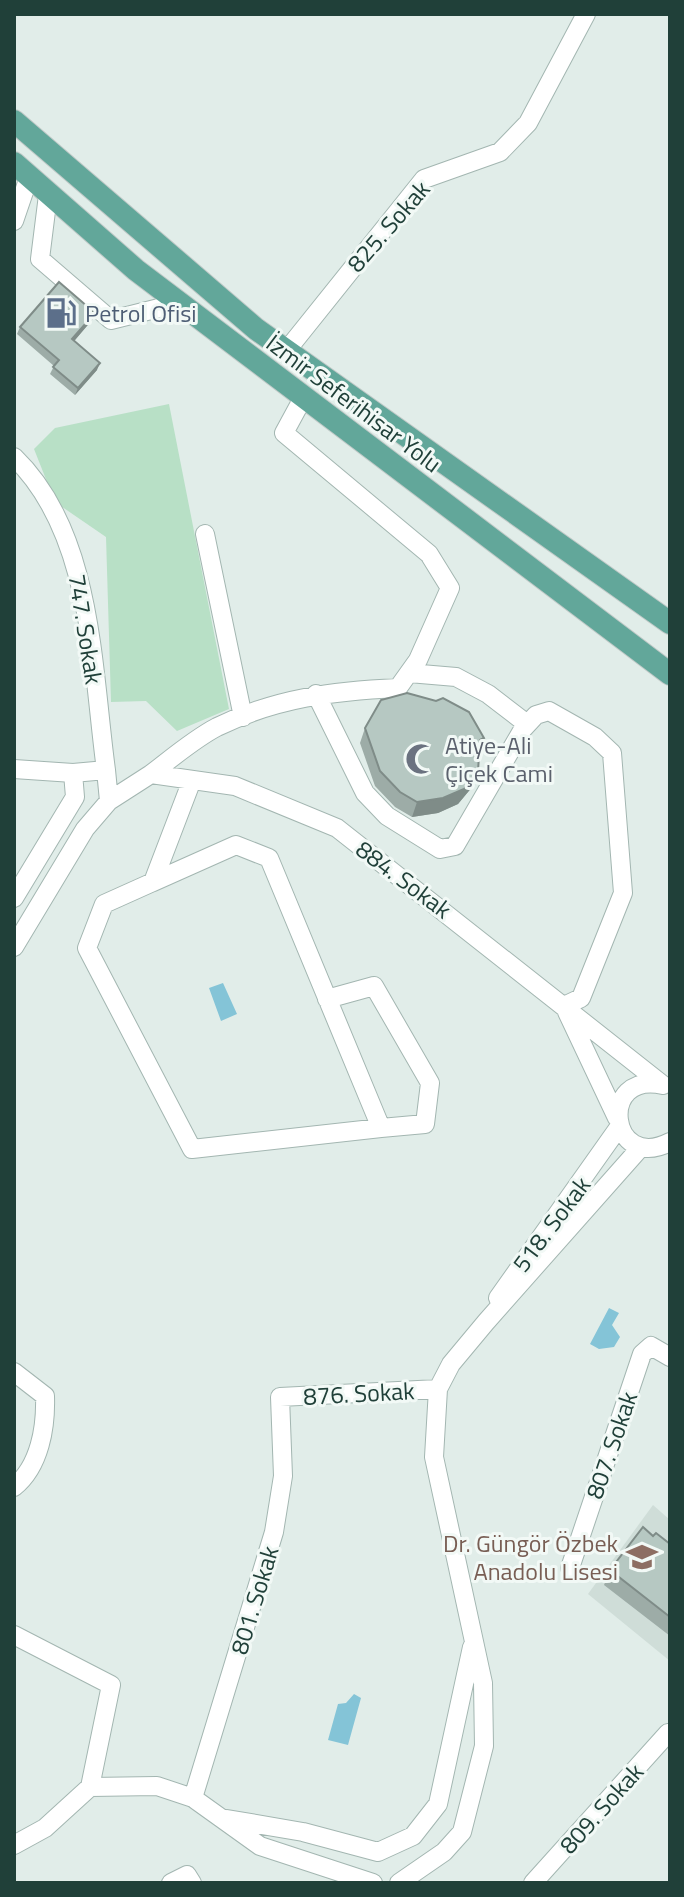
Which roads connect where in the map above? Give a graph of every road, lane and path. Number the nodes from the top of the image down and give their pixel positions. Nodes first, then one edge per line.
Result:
1 (586, 14) edge
2 (14, 121) edge
3 (22, 170) edge
4 (48, 195) junction
5 (14, 221) edge
6 (179, 303) junction
7 (287, 350) junction
8 (303, 398) junction
9 (14, 457) edge
10 (205, 534) dead end
11 (670, 623) edge
12 (670, 674) edge
13 (403, 681) junction
14 (316, 694) junction
15 (243, 717) junction
16 (527, 724) junction
17 (14, 769) edge
18 (106, 770) junction
19 (73, 773) junction
20 (151, 774) junction
21 (192, 780) junction
22 (109, 801) junction
23 (153, 882) junction
24 (14, 898) edge
25 (14, 947) edge
26 (327, 999) junction
27 (564, 1006) junction
28 (667, 1087) edge
29 (618, 1123) junction
30 (381, 1128) junction
31 (670, 1142) edge
32 (645, 1148) junction
33 (670, 1155) edge
34 (486, 1322) junction
35 (670, 1357) edge
36 (14, 1372) edge
37 (438, 1389) junction
38 (280, 1397) joint
39 (14, 1487) edge
40 (570, 1568) dead end
41 (14, 1635) edge
42 (472, 1645) junction
43 (669, 1734) edge
44 (90, 1787) junction
45 (193, 1798) junction
46 (224, 1818) junction
47 (14, 1845) edge
48 (373, 1883) edge
49 (399, 1883) edge
50 (533, 1883) edge

1 - 7 street, 825. Sokak
2 - 7 main road, İzmir Seferihisar Yolu
3 - 4 main road, İzmir Seferihisar Yolu
3 - 5 street
4 - 6 main road, İzmir Seferihisar Yolu
4 - 6 street
6 - 8 main road, İzmir Seferihisar Yolu
7 - 11 main road, İzmir Seferihisar Yolu
8 - 12 main road, İzmir Seferihisar Yolu
8 - 13 street
9 - 18 street, 747. Sokak
10 - 15 street
13 - 14 street
13 - 16 street
14 - 15 street
14 - 16 street
15 - 20 street
16 - 27 street
17 - 19 street
18 - 19 street
18 - 22 street, 747. Sokak
19 - 24 street
20 - 21 street, 884. Sokak
20 - 22 street
21 - 23 street
21 - 27 street, 884. Sokak
22 - 25 street
23 - 26 street
23 - 30 street
26 - 30 street
26 - 30 street
27 - 28 street, 884. Sokak
27 - 29 street
28 - 29 street, 518. Sokak
29 - 32 street
29 - 34 street, 518. Sokak
31 - 32 street
32 - 33 street
32 - 34 street, 518. Sokak
34 - 37 street, 518. Sokak
35 - 40 street, 807. Sokak
36 - 39 street
37 - 38 street, 876. Sokak
37 - 42 street, 518. Sokak
38 - 45 street, 801. Sokak
41 - 44 street
42 - 46 street
42 - 49 street, 518. Sokak
43 - 50 street, 809. Sokak
44 - 45 street
44 - 47 street
45 - 46 street
46 - 48 street

